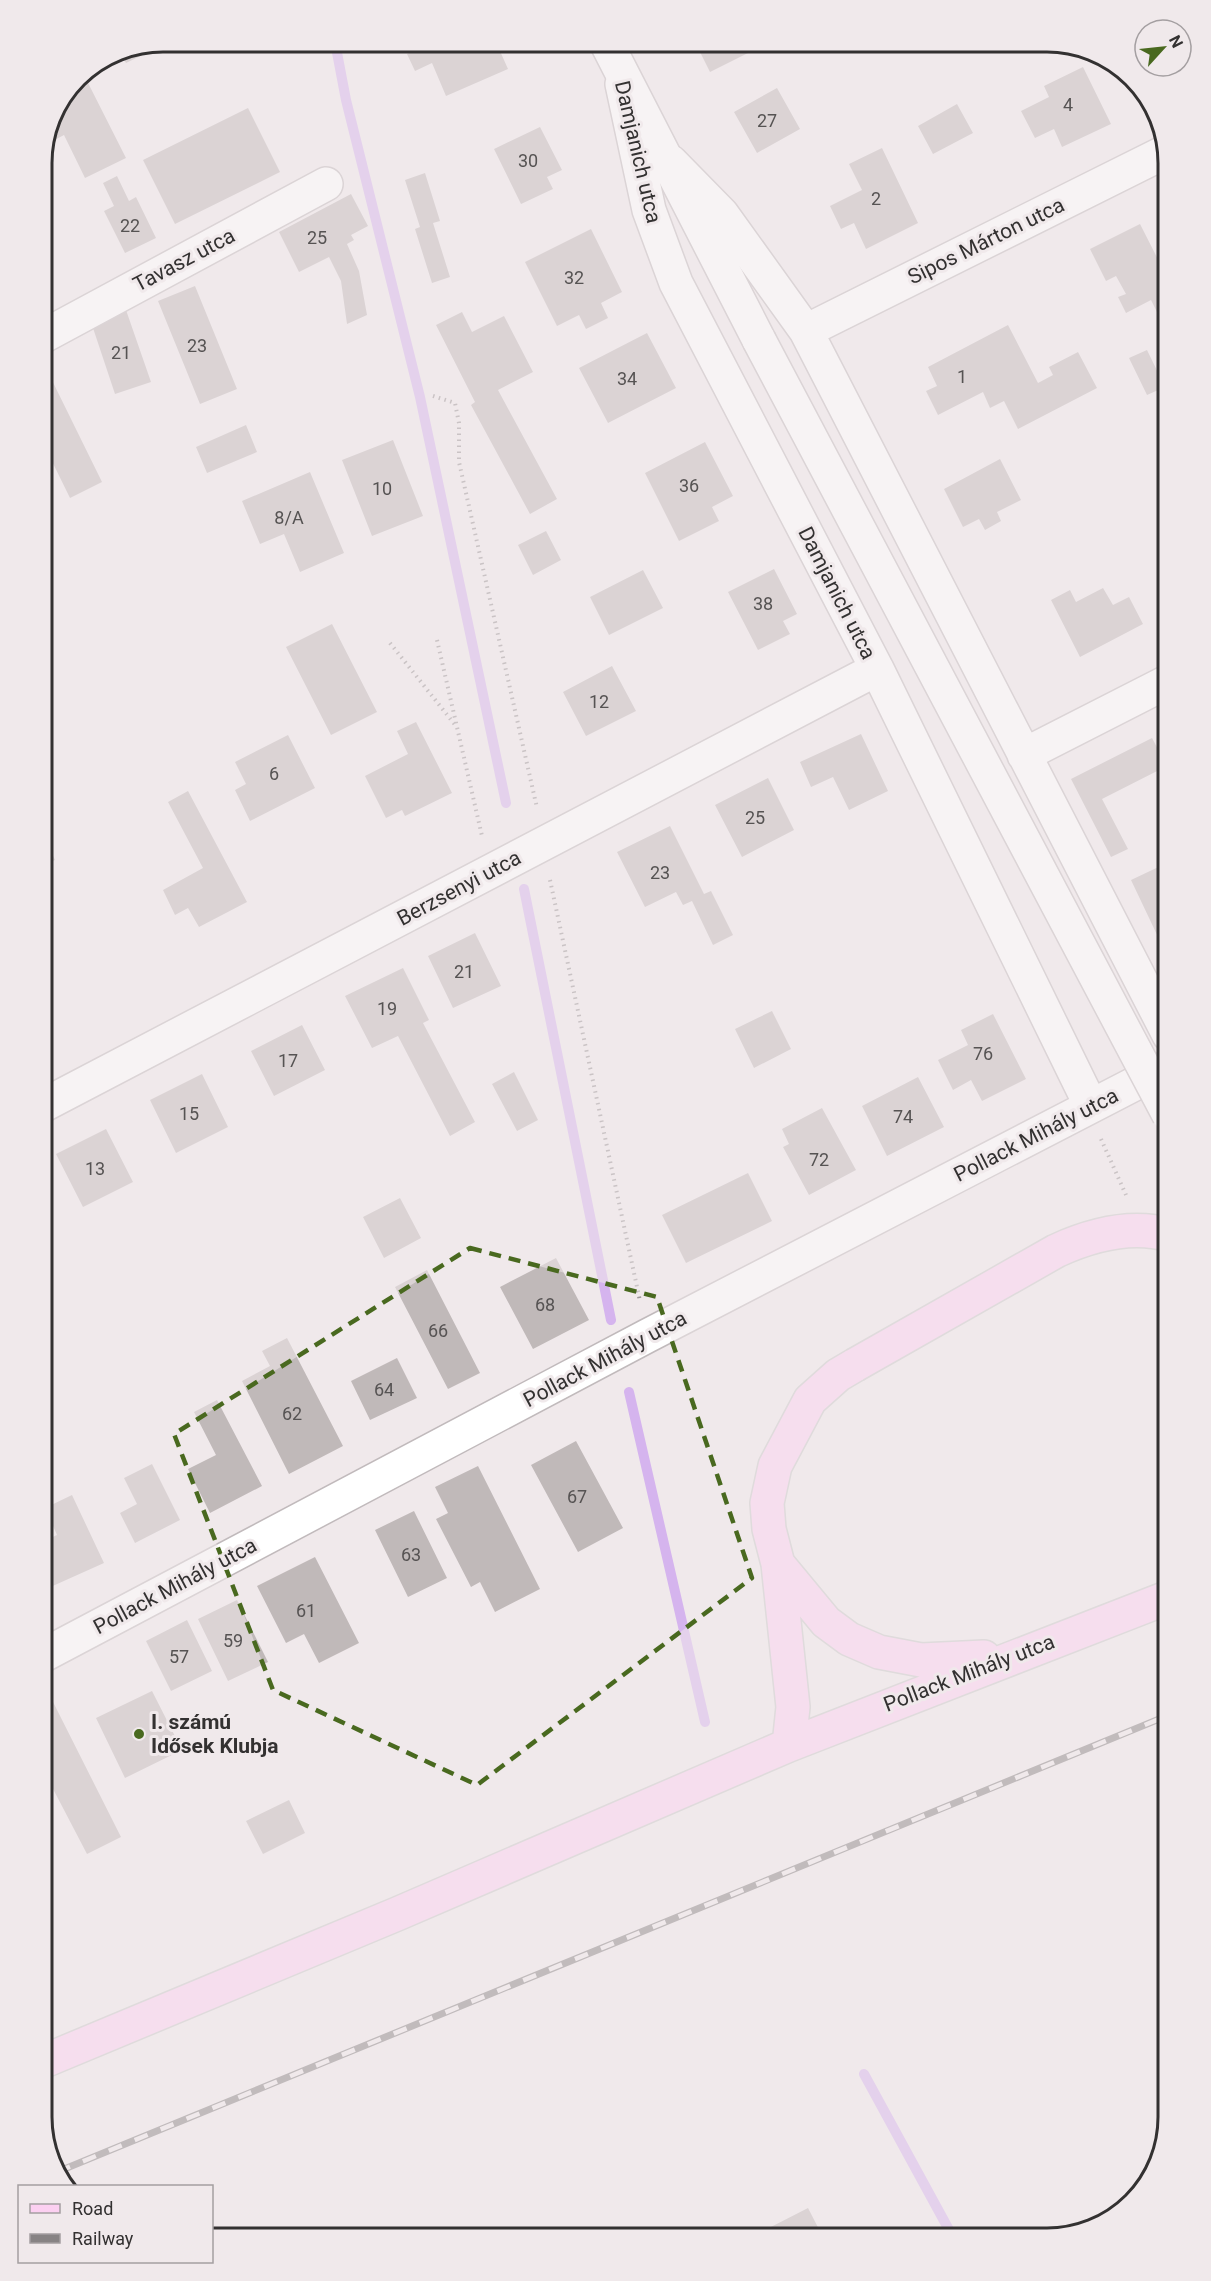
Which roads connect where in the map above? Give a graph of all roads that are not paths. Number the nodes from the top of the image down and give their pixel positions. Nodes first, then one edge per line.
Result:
1 (612, 55) edge
2 (1158, 155) edge
3 (666, 157) junction
4 (326, 184) dead end
5 (53, 330) edge
6 (806, 330) junction
7 (877, 669) junction
8 (1158, 687) edge
9 (1024, 755) junction
10 (1158, 1014) edge
11 (1158, 1072) edge
12 (1158, 1094) edge
13 (53, 1101) edge
14 (1091, 1107) junction
15 (1158, 1232) edge
16 (778, 1564) junction
17 (1158, 1601) edge
18 (52, 1651) edge
19 (1016, 1654) junction
20 (789, 1745) junction
21 (52, 2058) edge

1 - 3 street, Damjanich utca
1 - 7 street, Damjanich utca
2 - 6 street, Sipos Márton utca
3 - 6 street, Damjanich utca
3 - 12 street, Damjanich utca, bridge
4 - 5 street, Tavasz utca
6 - 9 street, Damjanich utca
7 - 13 street, Berzsenyi utca
7 - 14 street, Damjanich utca
8 - 9 street
9 - 10 street, Damjanich utca
11 - 14 street, Pollack Mihály utca
14 - 18 street, Pollack Mihály utca
15 - 16 main road, bridge
16 - 19 main road
16 - 20 main road
17 - 19 main road, Pollack Mihály utca
19 - 20 main road, Pollack Mihály utca
20 - 21 main road, Pollack Mihály utca

